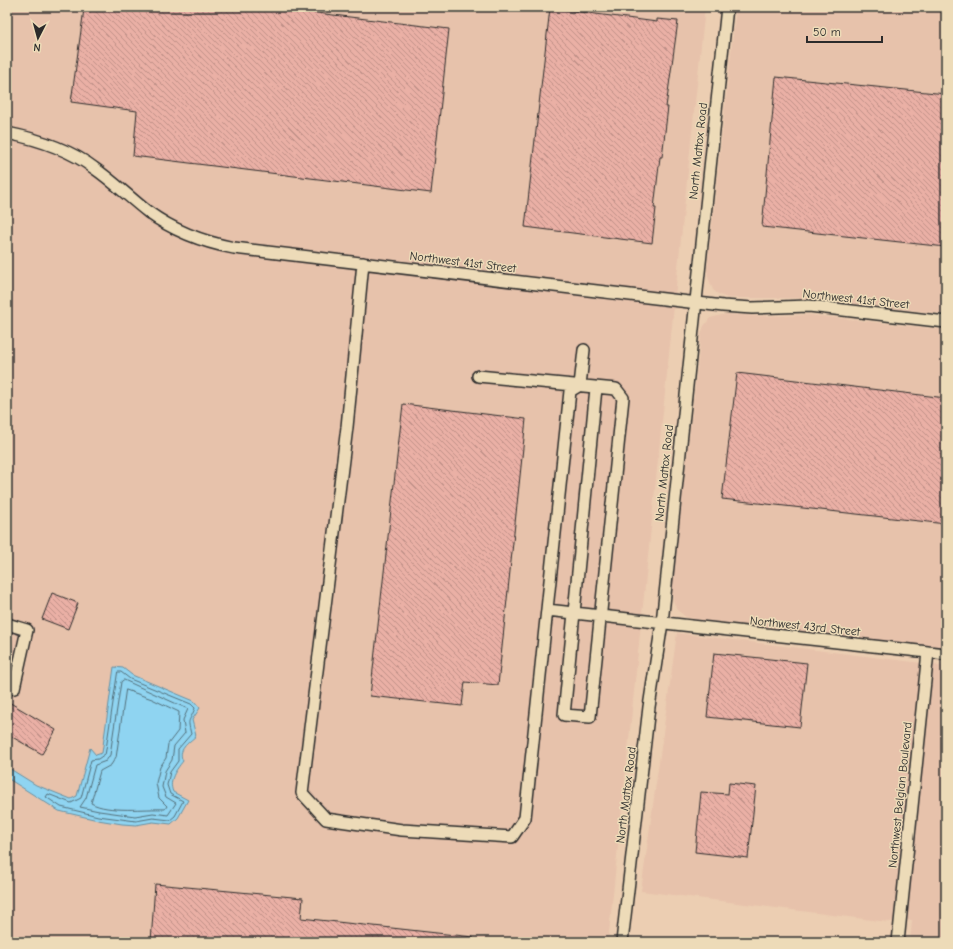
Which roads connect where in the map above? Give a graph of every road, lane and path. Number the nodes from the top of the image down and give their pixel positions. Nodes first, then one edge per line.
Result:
1 (727, 7) edge
2 (7, 133) edge
3 (363, 263) junction
4 (695, 302) junction
5 (946, 322) edge
6 (584, 350) dead end
7 (478, 376) dead end
8 (580, 385) junction
9 (596, 388) junction
10 (547, 610) junction
11 (574, 613) junction
12 (600, 616) junction
13 (662, 623) junction
14 (7, 624) edge
15 (928, 652) junction
16 (946, 654) edge
17 (7, 689) edge
18 (622, 942) edge
19 (898, 942) edge

1 - 4 street, North Mattox Road
2 - 3 street, Northwest 41st Street
3 - 4 street, Northwest 41st Street
3 - 10 street
4 - 5 street, Northwest 41st Street
4 - 13 street, North Mattox Road
6 - 8 street
7 - 8 street
8 - 9 street
8 - 10 street
9 - 11 street
9 - 12 street
10 - 11 street, Northwest 43rd Street
11 - 12 street, Northwest 43rd Street
11 - 12 street
12 - 13 street, Northwest 43rd Street
13 - 15 street, Northwest 43rd Street
13 - 18 street, North Mattox Road
14 - 17 street
15 - 16 street, Northwest 43rd Street
15 - 19 street, Northwest Belgian Boulevard

